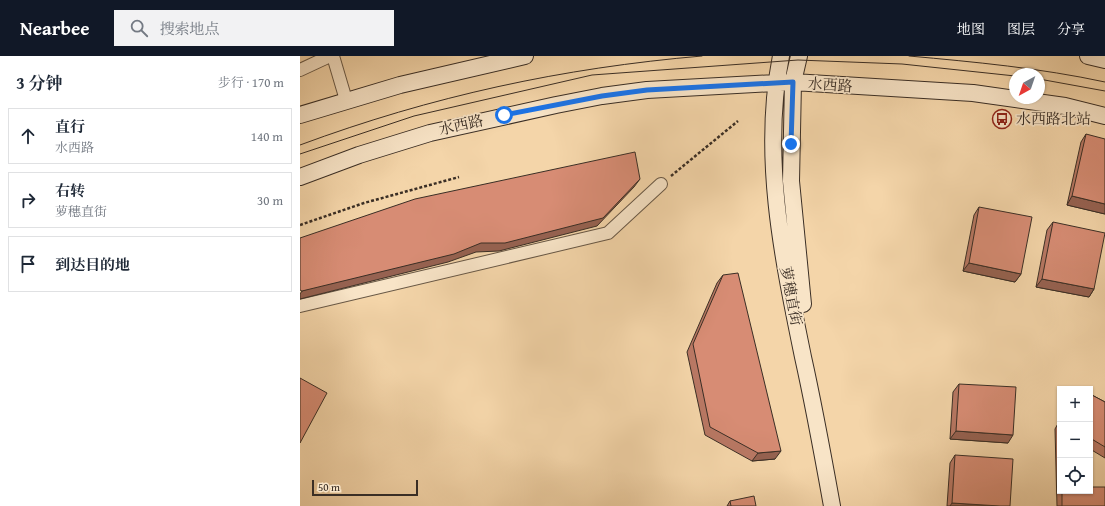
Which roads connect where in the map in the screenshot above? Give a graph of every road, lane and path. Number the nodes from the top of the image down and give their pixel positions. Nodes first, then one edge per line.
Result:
1 (331, 56) edge
2 (525, 56) edge
3 (781, 56) edge
4 (799, 56) edge
5 (1088, 56) edge
6 (1105, 60) edge
7 (300, 70) edge
8 (793, 82) junction
9 (776, 83) junction
10 (346, 100) junction
11 (300, 114) edge
12 (1105, 116) edge
13 (738, 121) dead end
14 (300, 177) edge
15 (459, 177) dead end
16 (661, 184) joint
17 (300, 225) edge
18 (300, 306) edge
19 (832, 506) edge
20 (842, 506) edge

1 - 7 street
1 - 10 street
2 - 10 main road
3 - 9 main road, 萝穗直街
4 - 8 main road, 萝穗直街
5 - 6 main road
8 - 9 main road, 水西路
8 - 12 main road, 水西路
8 - 20 main road, 萝穗直街
9 - 14 main road, 水西路
9 - 19 main road, 萝穗直街
10 - 11 main road
13 - 16 path
15 - 17 path
16 - 18 street

